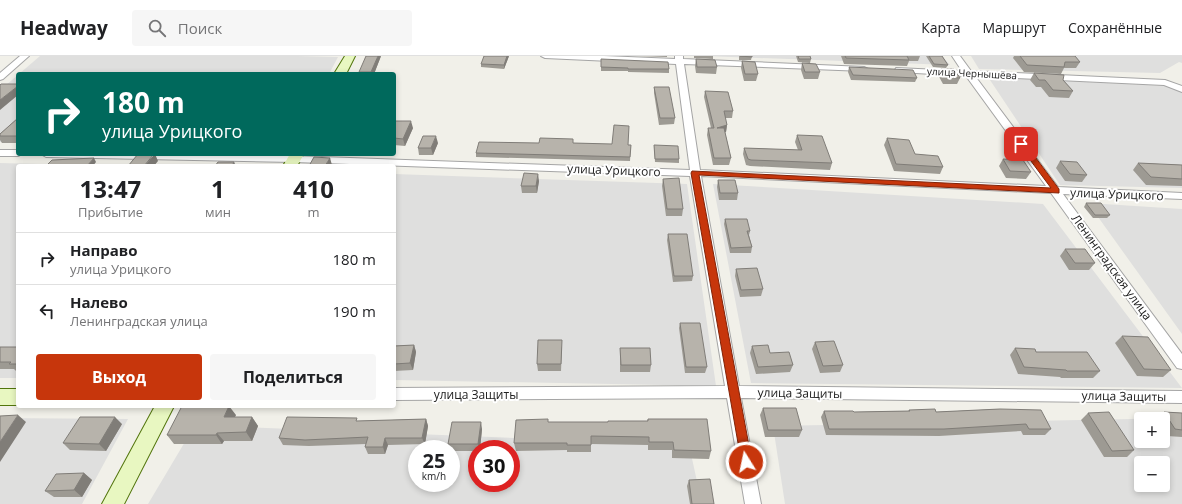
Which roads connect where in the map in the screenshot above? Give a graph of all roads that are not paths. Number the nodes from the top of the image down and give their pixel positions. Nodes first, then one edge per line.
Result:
1 (26, 56) edge
2 (350, 56) edge
3 (545, 56) edge
4 (956, 56) edge
5 (679, 59) edge
6 (874, 69) edge
7 (890, 70) edge
8 (341, 72) edge
9 (968, 73) junction
10 (0, 77) edge
11 (1182, 89) edge
12 (0, 153) edge
13 (16, 153) edge
14 (129, 156) edge
15 (294, 160) edge
16 (695, 173) junction
17 (1057, 191) junction
18 (1182, 196) edge
19 (1182, 364) edge
20 (734, 392) junction
21 (396, 394) edge
22 (16, 396) edge
23 (0, 397) edge
24 (1182, 397) edge
25 (164, 408) edge
26 (113, 504) edge
27 (753, 504) edge

1 - 10 street
2 - 8 street
3 - 5 street
4 - 9 street, Ленинградская улица
5 - 6 street
5 - 16 street
7 - 9 street, улица Чернышёва
9 - 11 street, улица Чернышёва
9 - 17 street, Ленинградская улица
12 - 13 street
14 - 15 street, улица Урицкого
15 - 16 street, улица Урицкого
16 - 17 street, улица Урицкого
16 - 20 street
17 - 18 street, улица Урицкого
17 - 19 street, Ленинградская улица
20 - 21 street, улица Защиты
20 - 24 street, улица Защиты
20 - 27 street
22 - 23 street
25 - 26 street

